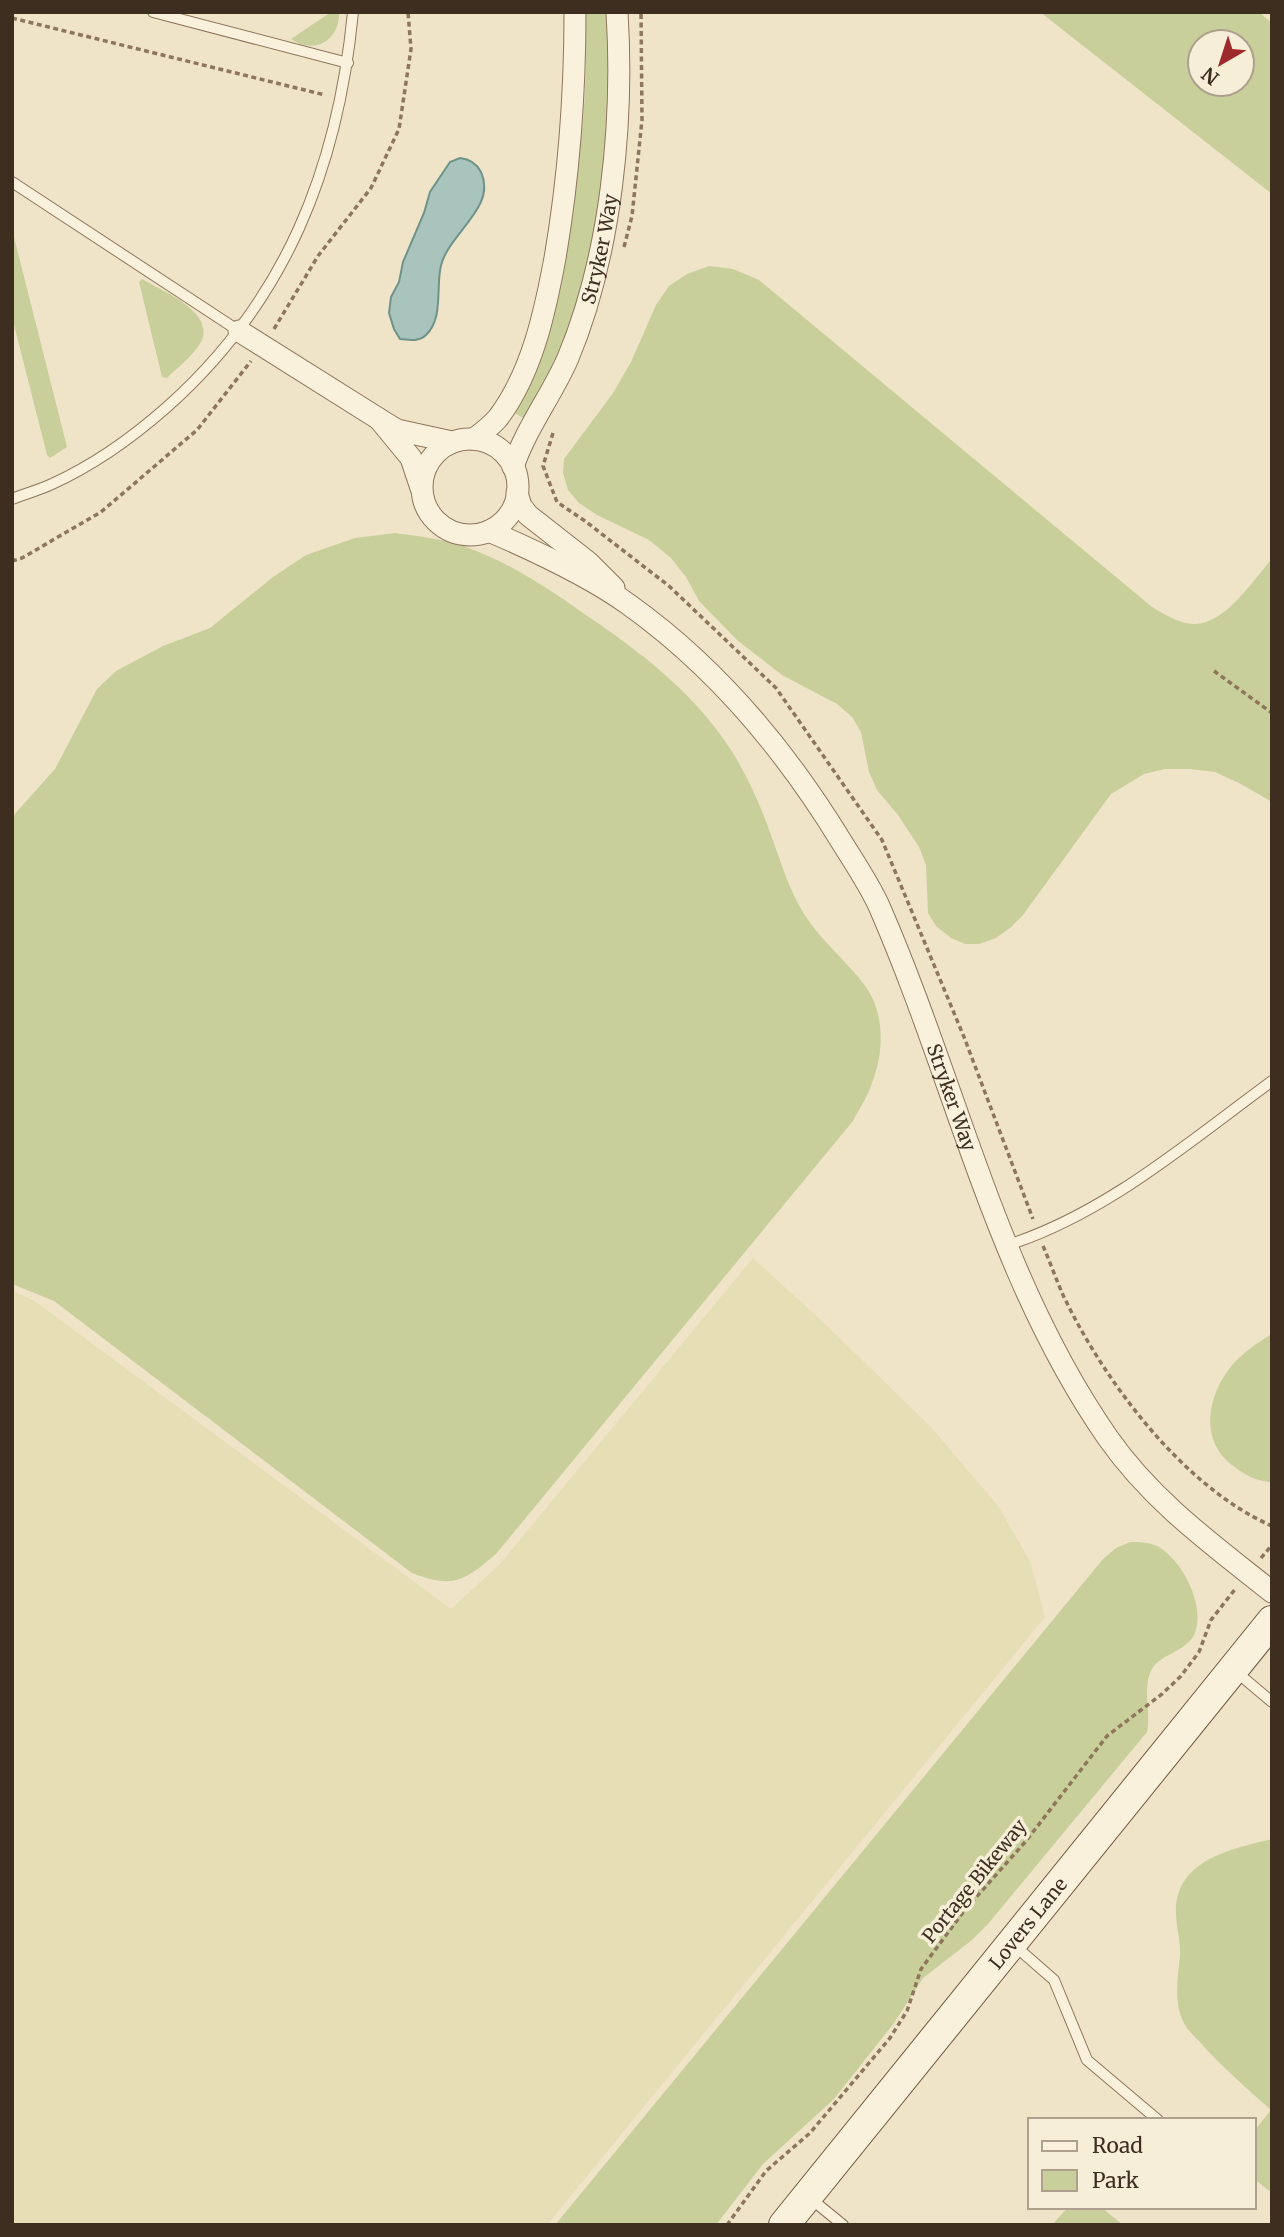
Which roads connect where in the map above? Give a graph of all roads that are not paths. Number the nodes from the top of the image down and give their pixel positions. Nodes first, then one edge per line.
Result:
1 (153, 12) edge
2 (353, 12) edge
3 (575, 12) edge
4 (617, 12) edge
5 (348, 63) junction
6 (12, 182) edge
7 (239, 331) junction
8 (379, 419) junction
9 (474, 439) junction
10 (452, 442) junction
11 (513, 467) junction
12 (421, 490) junction
13 (517, 493) junction
14 (12, 499) edge
15 (489, 531) junction
16 (626, 603) junction
17 (1272, 1081) edge
18 (1005, 1246) junction
19 (1272, 1592) edge
20 (1272, 1622) edge
21 (1233, 1670) junction
22 (1272, 1702) edge
23 (1012, 1943) junction
24 (1156, 2118) edge
25 (808, 2196) junction
26 (785, 2225) edge
27 (843, 2225) edge

1 - 5 lane
2 - 5 lane
3 - 9 street, Stryker Way
4 - 11 street, Stryker Way
5 - 7 lane
6 - 7 lane
7 - 8 street
7 - 14 lane
8 - 10 street
8 - 12 street
9 - 10 street
9 - 11 street
10 - 12 street
11 - 13 street, Stryker Way
12 - 15 street, Stryker Way
13 - 15 street
13 - 16 street, Stryker Way
15 - 16 street, Stryker Way
16 - 18 street, Stryker Way
17 - 18 lane
18 - 19 street, Stryker Way
20 - 21 street, Lovers Lane
21 - 22 lane
21 - 23 street, Lovers Lane
23 - 24 lane
23 - 25 street, Lovers Lane
25 - 26 street, Lovers Lane
25 - 27 lane

